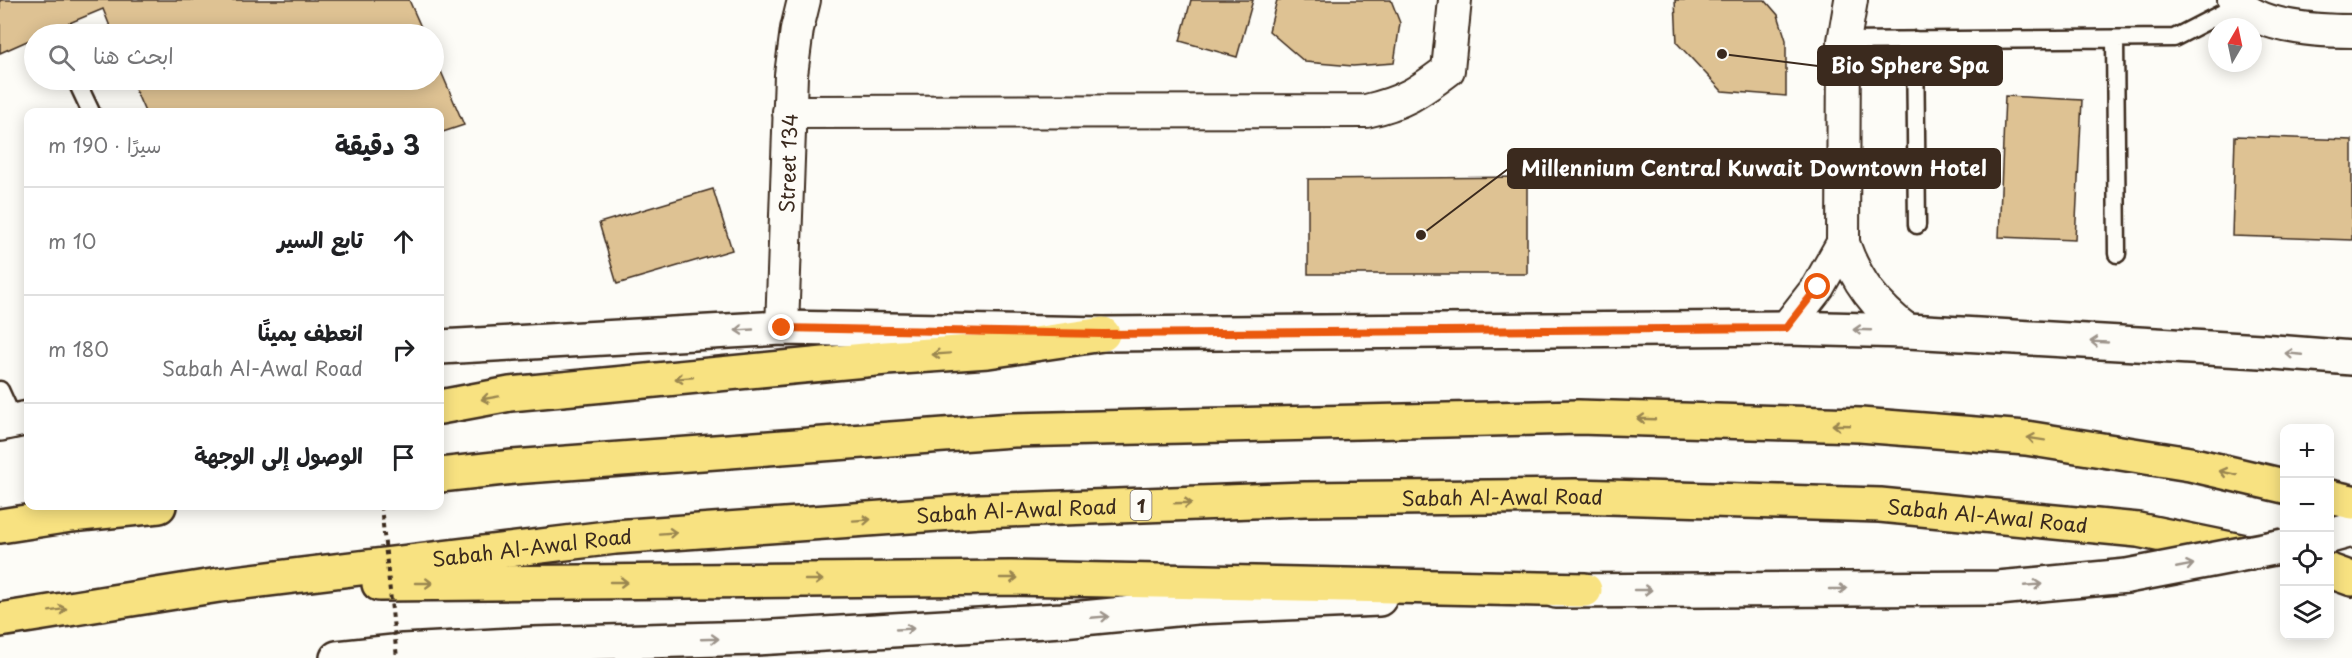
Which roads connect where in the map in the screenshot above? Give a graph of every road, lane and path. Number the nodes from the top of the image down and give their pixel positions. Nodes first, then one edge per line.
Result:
1 (804, 0) edge
2 (1455, 0) edge
3 (1832, 0) edge
4 (1851, 0) edge
5 (2236, 2) edge
6 (2352, 31) edge
7 (2115, 39) junction
8 (1916, 40) junction
9 (1844, 41) junction
10 (81, 90) edge
11 (89, 108) edge
12 (789, 112) junction
13 (1917, 225) dead end
14 (1843, 243) junction
15 (2117, 254) dead end
16 (782, 328) junction
17 (1786, 328) junction
18 (1908, 331) junction
19 (1103, 334) junction
20 (444, 348) edge
21 (2352, 358) edge
22 (0, 390) edge
23 (444, 406) edge
24 (14, 421) edge
25 (444, 475) edge
26 (2280, 485) edge
27 (2334, 498) edge
28 (24, 500) edge
29 (2352, 502) edge
30 (0, 508) edge
31 (120, 510) edge
32 (381, 510) edge
33 (0, 526) edge
34 (2352, 531) edge
35 (2334, 535) edge
36 (2280, 547) edge
37 (2280, 559) edge
38 (2334, 572) edge
39 (2352, 579) edge
40 (219, 585) junction
41 (1585, 590) junction
42 (0, 620) edge
43 (640, 650) edge
44 (337, 658) edge
45 (397, 658) edge

1 - 12 street, Street 134
2 - 12 street
3 - 9 street
4 - 9 street
5 - 6 street
5 - 7 lane
7 - 8 lane
7 - 15 lane
8 - 9 lane
8 - 13 lane
9 - 14 street
10 - 11 lane
12 - 16 street, Street 134
14 - 17 street
14 - 18 street
16 - 19 main road
16 -> 20 main road
18 -> 17 main road
17 - 19 main road
21 -> 18 main road
19 -> 23 highway
22 - 24 lane
26 -> 25 highway
27 - 29 highway
28 - 30 highway
31 - 33 highway
32 - 45 path, bridge
34 - 35 main road
41 -> 36 main road, bridge
40 -> 37 highway, Sabah Al-Awal Road / 1
38 - 39 highway
40 -> 41 highway
42 -> 40 highway, Sabah Al-Awal Road / 1
43 -> 41 main road
43 - 44 main road

